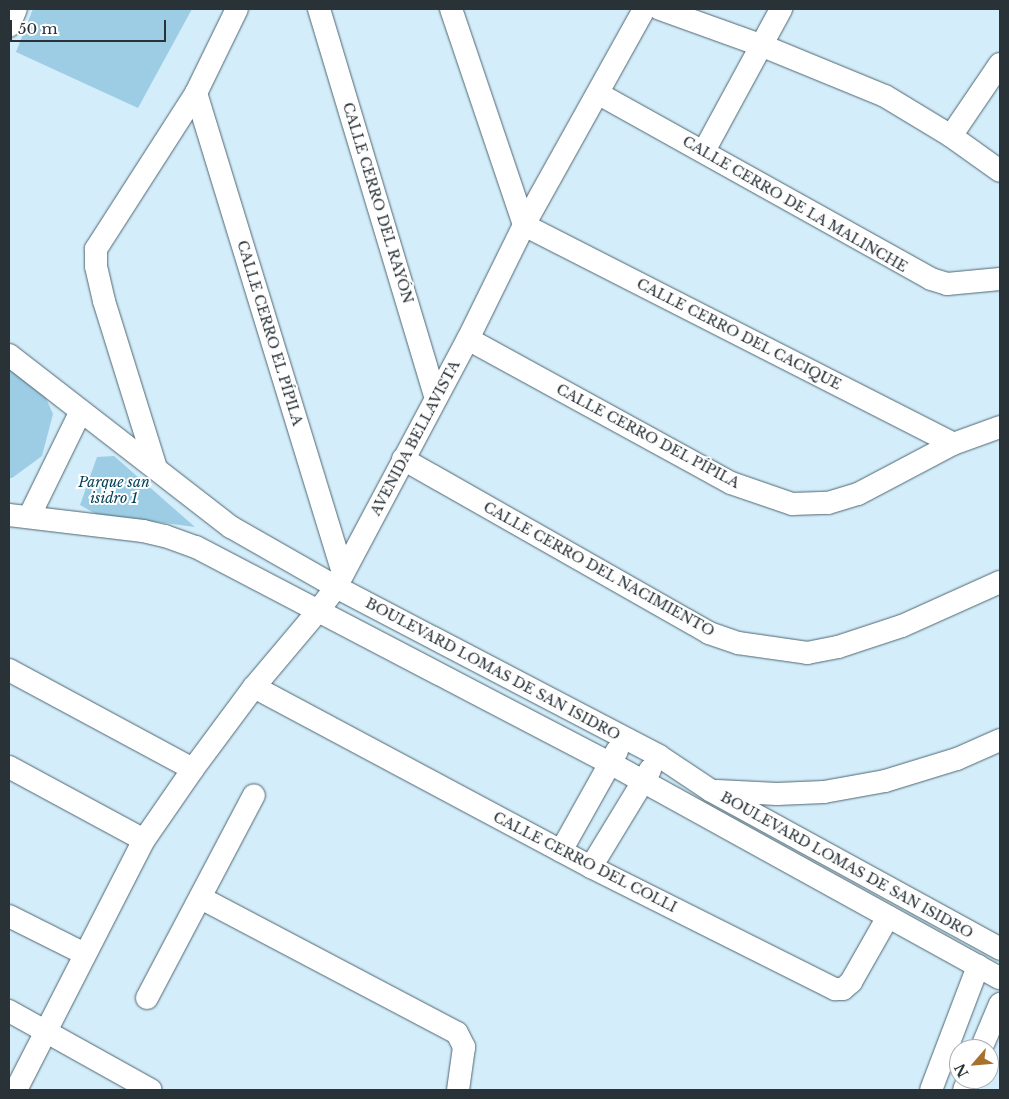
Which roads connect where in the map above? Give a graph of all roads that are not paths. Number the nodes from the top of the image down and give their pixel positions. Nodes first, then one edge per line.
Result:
1 (16, 9) edge
2 (238, 9) edge
3 (319, 9) edge
4 (451, 9) edge
5 (644, 9) edge
6 (660, 9) edge
7 (781, 9) edge
8 (9, 26) edge
9 (763, 46) junction
10 (1000, 64) edge
11 (196, 93) junction
12 (599, 94) junction
13 (951, 136) junction
14 (704, 151) junction
15 (1000, 172) edge
16 (524, 225) junction
17 (1000, 279) edge
18 (468, 339) junction
19 (9, 355) edge
20 (436, 398) junction
21 (81, 411) junction
22 (1000, 426) edge
23 (953, 444) junction
24 (403, 459) junction
25 (156, 468) junction
26 (19, 516) edge
27 (339, 580) junction
28 (1000, 582) edge
29 (318, 611) junction
30 (9, 670) edge
31 (254, 687) junction
32 (625, 738) junction
33 (1000, 740) edge
34 (658, 756) junction
35 (610, 763) junction
36 (9, 768) edge
37 (193, 768) junction
38 (643, 782) junction
39 (710, 790) junction
40 (254, 795) dead end
41 (144, 840) junction
42 (561, 851) junction
43 (591, 867) junction
44 (201, 898) junction
45 (9, 916) edge
46 (888, 916) junction
47 (1000, 949) edge
48 (85, 954) junction
49 (978, 966) junction
50 (1000, 978) edge
51 (148, 998) dead end
52 (1000, 1004) edge
53 (9, 1011) edge
54 (46, 1031) junction
55 (985, 1039) edge
56 (16, 1090) edge
57 (151, 1090) edge
58 (458, 1090) edge
59 (932, 1090) edge

1 - 8 street
2 - 11 street
3 - 20 street, CALLE CERRO DEL RAYÓN
4 - 16 street
5 - 12 street, AVENIDA BELLAVISTA
6 - 9 street
7 - 9 street
9 - 13 street
9 - 14 street
10 - 13 street
11 - 25 street
11 - 27 street, CALLE CERRO EL PÍPILA
12 - 14 street, CALLE CERRO DE LA MALINCHE
12 - 16 street, AVENIDA BELLAVISTA
13 - 15 street
14 - 17 street, CALLE CERRO DE LA MALINCHE
16 - 18 street, AVENIDA BELLAVISTA
16 - 23 street, CALLE CERRO DEL CACIQUE
18 - 20 street, AVENIDA BELLAVISTA
18 - 23 street, CALLE CERRO DEL PÍPILA
19 - 21 street, BOULEVARD LOMAS DE SAN ISIDRO
20 - 24 street, AVENIDA BELLAVISTA
21 - 25 street, BOULEVARD LOMAS DE SAN ISIDRO
21 - 26 street
22 - 23 street, CALLE CERRO DEL PÍPILA
24 - 27 street, AVENIDA BELLAVISTA
24 - 28 street, CALLE CERRO DEL NACIMIENTO
25 - 27 street, BOULEVARD LOMAS DE SAN ISIDRO
26 - 29 street, BOULEVARD LOMAS DE SAN ISIDRO
27 - 29 street, AVENIDA BELLAVISTA
27 - 32 street, BOULEVARD LOMAS DE SAN ISIDRO
29 - 31 street, AVENIDA BELLAVISTA
29 - 35 street, BOULEVARD LOMAS DE SAN ISIDRO
30 - 37 street
31 - 37 street, AVENIDA BELLAVISTA
31 - 42 street, CALLE CERRO DEL COLLI
32 - 34 street, BOULEVARD LOMAS DE SAN ISIDRO
32 - 35 street
33 - 39 street
34 - 38 street
34 - 39 street, BOULEVARD LOMAS DE SAN ISIDRO
35 - 38 street, BOULEVARD LOMAS DE SAN ISIDRO
35 - 42 street
36 - 41 street
37 - 41 street, AVENIDA BELLAVISTA
38 - 43 street
38 - 46 street, BOULEVARD LOMAS DE SAN ISIDRO
39 - 47 street, BOULEVARD LOMAS DE SAN ISIDRO
40 - 44 street
41 - 48 street, AVENIDA BELLAVISTA
42 - 43 street, CALLE CERRO DEL COLLI
43 - 46 street, CALLE CERRO DEL COLLI
44 - 51 street
44 - 58 street
45 - 48 street
46 - 49 street, BOULEVARD LOMAS DE SAN ISIDRO
48 - 54 street, AVENIDA BELLAVISTA
49 - 50 street, BOULEVARD LOMAS DE SAN ISIDRO
49 - 59 street
52 - 55 street
53 - 54 street
54 - 56 street, AVENIDA BELLAVISTA
54 - 57 street

